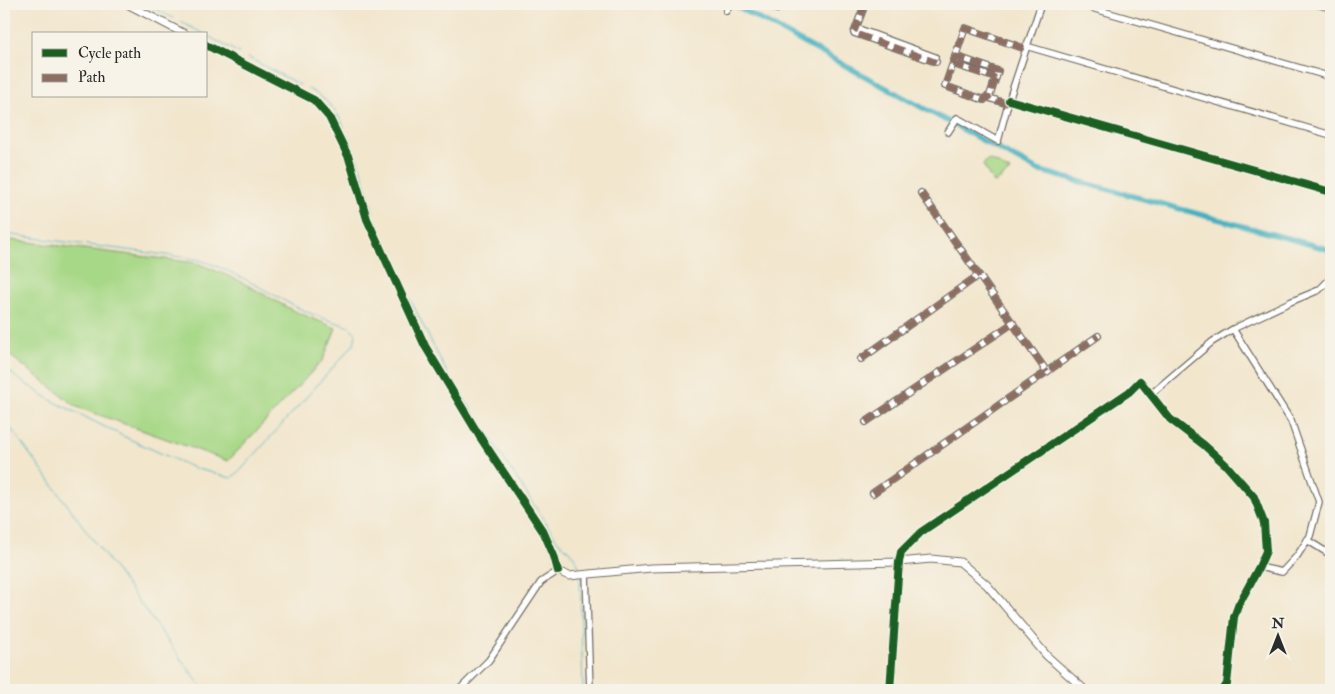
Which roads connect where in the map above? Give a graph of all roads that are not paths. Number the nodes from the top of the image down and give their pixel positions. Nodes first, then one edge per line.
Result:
1 (126, 4) edge
2 (730, 4) edge
3 (766, 4) edge
4 (779, 4) edge
5 (865, 4) edge
6 (1041, 4) edge
7 (1078, 4) edge
8 (1316, 4) edge
9 (1331, 8) edge
10 (726, 11) dead end
11 (181, 32) edge
12 (208, 45) edge
13 (1026, 48) junction
14 (955, 56) junction
15 (935, 59) dead end
16 (953, 64) junction
17 (1331, 77) edge
18 (996, 78) junction
19 (989, 98) junction
20 (1009, 102) junction
21 (948, 132) dead end
22 (1331, 135) edge
23 (1331, 192) edge
24 (920, 193) dead end
25 (979, 276) junction
26 (1331, 278) edge
27 (1013, 323) junction
28 (1233, 329) junction
29 (1098, 336) dead end
30 (860, 359) dead end
31 (1047, 372) junction
32 (1151, 394) junction
33 (866, 422) dead end
34 (873, 493) dead end
35 (1307, 540) junction
36 (1331, 555) edge
37 (899, 562) junction
38 (1260, 567) junction
39 (558, 571) junction
40 (582, 574) junction
41 (459, 690) edge
42 (590, 690) edge
43 (890, 690) edge
44 (1085, 690) edge
45 (1223, 690) edge

1 - 11 street
2 - 10 street
3 - 4 street
5 - 15 street
6 - 13 street
7 - 17 street
8 - 9 street
12 - 39 street
13 - 14 street
13 - 20 street
13 - 22 street
14 - 16 street
14 - 18 street
16 - 18 street
16 - 19 street
18 - 19 street
19 - 20 street
20 - 21 street
20 - 23 street
24 - 25 street
25 - 27 street
25 - 30 street
26 - 28 street
27 - 31 street
27 - 33 street
28 - 32 street
28 - 35 street
29 - 31 street
31 - 34 street
32 - 37 street
32 - 38 street
35 - 36 street
35 - 38 street
37 - 40 street
37 - 43 street
37 - 44 street
38 - 45 street
39 - 40 street
39 - 41 street
40 - 42 street

